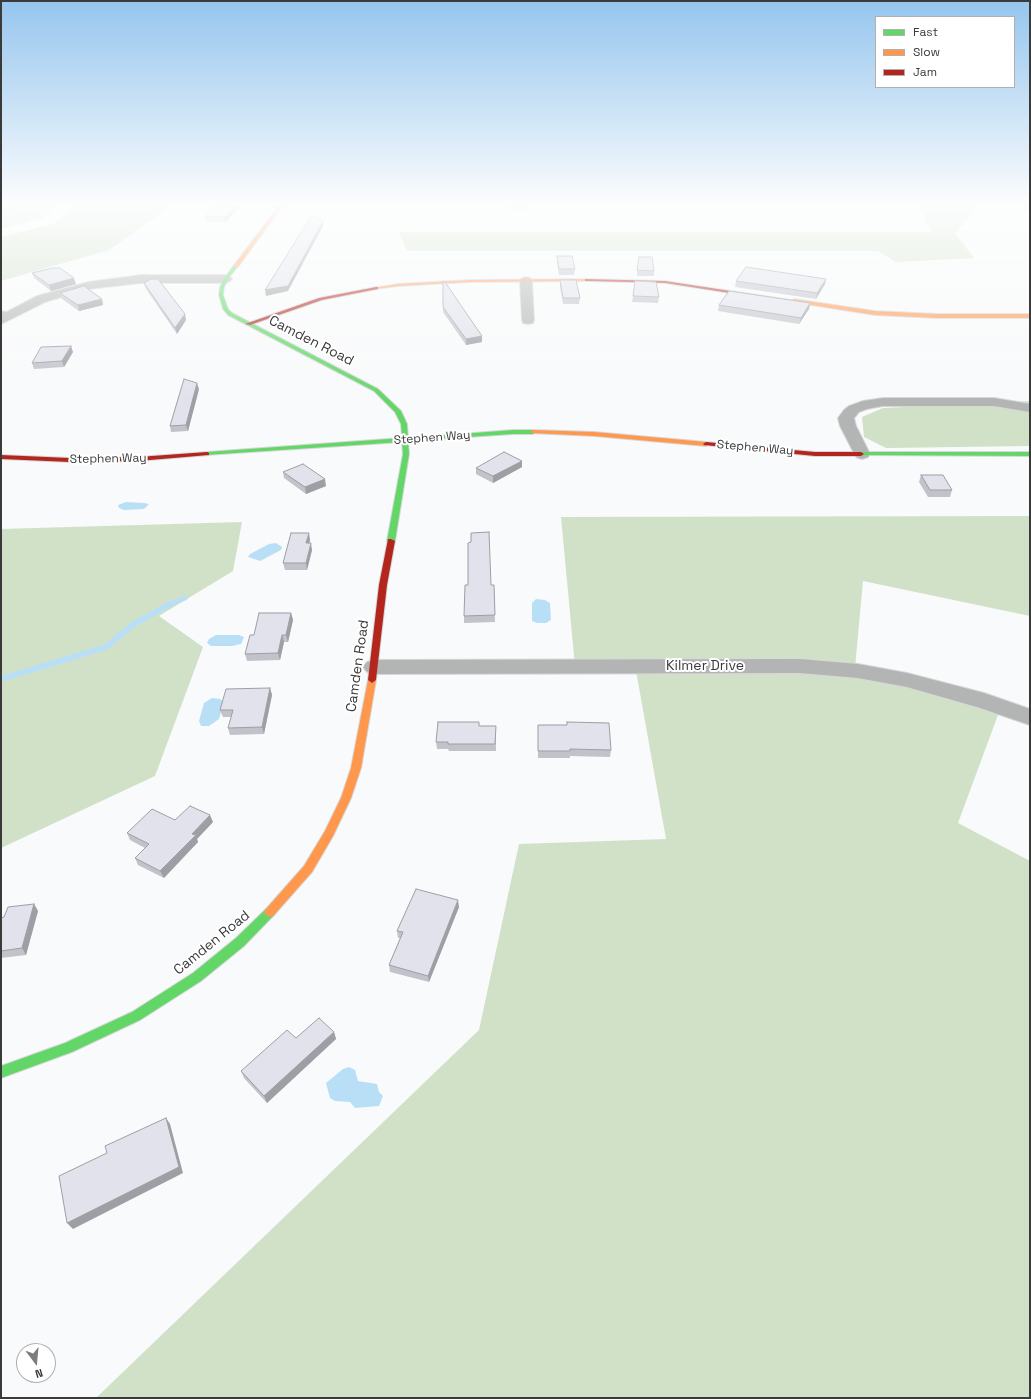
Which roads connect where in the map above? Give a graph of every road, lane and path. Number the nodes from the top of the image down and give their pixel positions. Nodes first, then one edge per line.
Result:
1 (233, 269) edge
2 (226, 279) junction
3 (526, 281) junction
4 (4, 316) edge
5 (1030, 316) edge
6 (528, 320) dead end
7 (248, 324) junction
8 (1030, 408) edge
9 (405, 440) junction
10 (862, 454) junction
11 (1030, 454) edge
12 (1, 457) edge
13 (374, 667) junction
14 (1030, 717) edge
15 (1, 1072) edge

1 - 2 street, Camden Road
2 - 4 street
2 - 7 street, Camden Road
3 - 5 street
3 - 6 street
3 - 7 street
7 - 9 street, Camden Road
8 - 10 street
9 - 10 street, Stephen Way
9 - 12 street, Stephen Way
9 - 13 street, Camden Road
10 - 11 street, Stephen Way
13 - 14 street, Kilmer Drive
13 - 15 street, Camden Road

